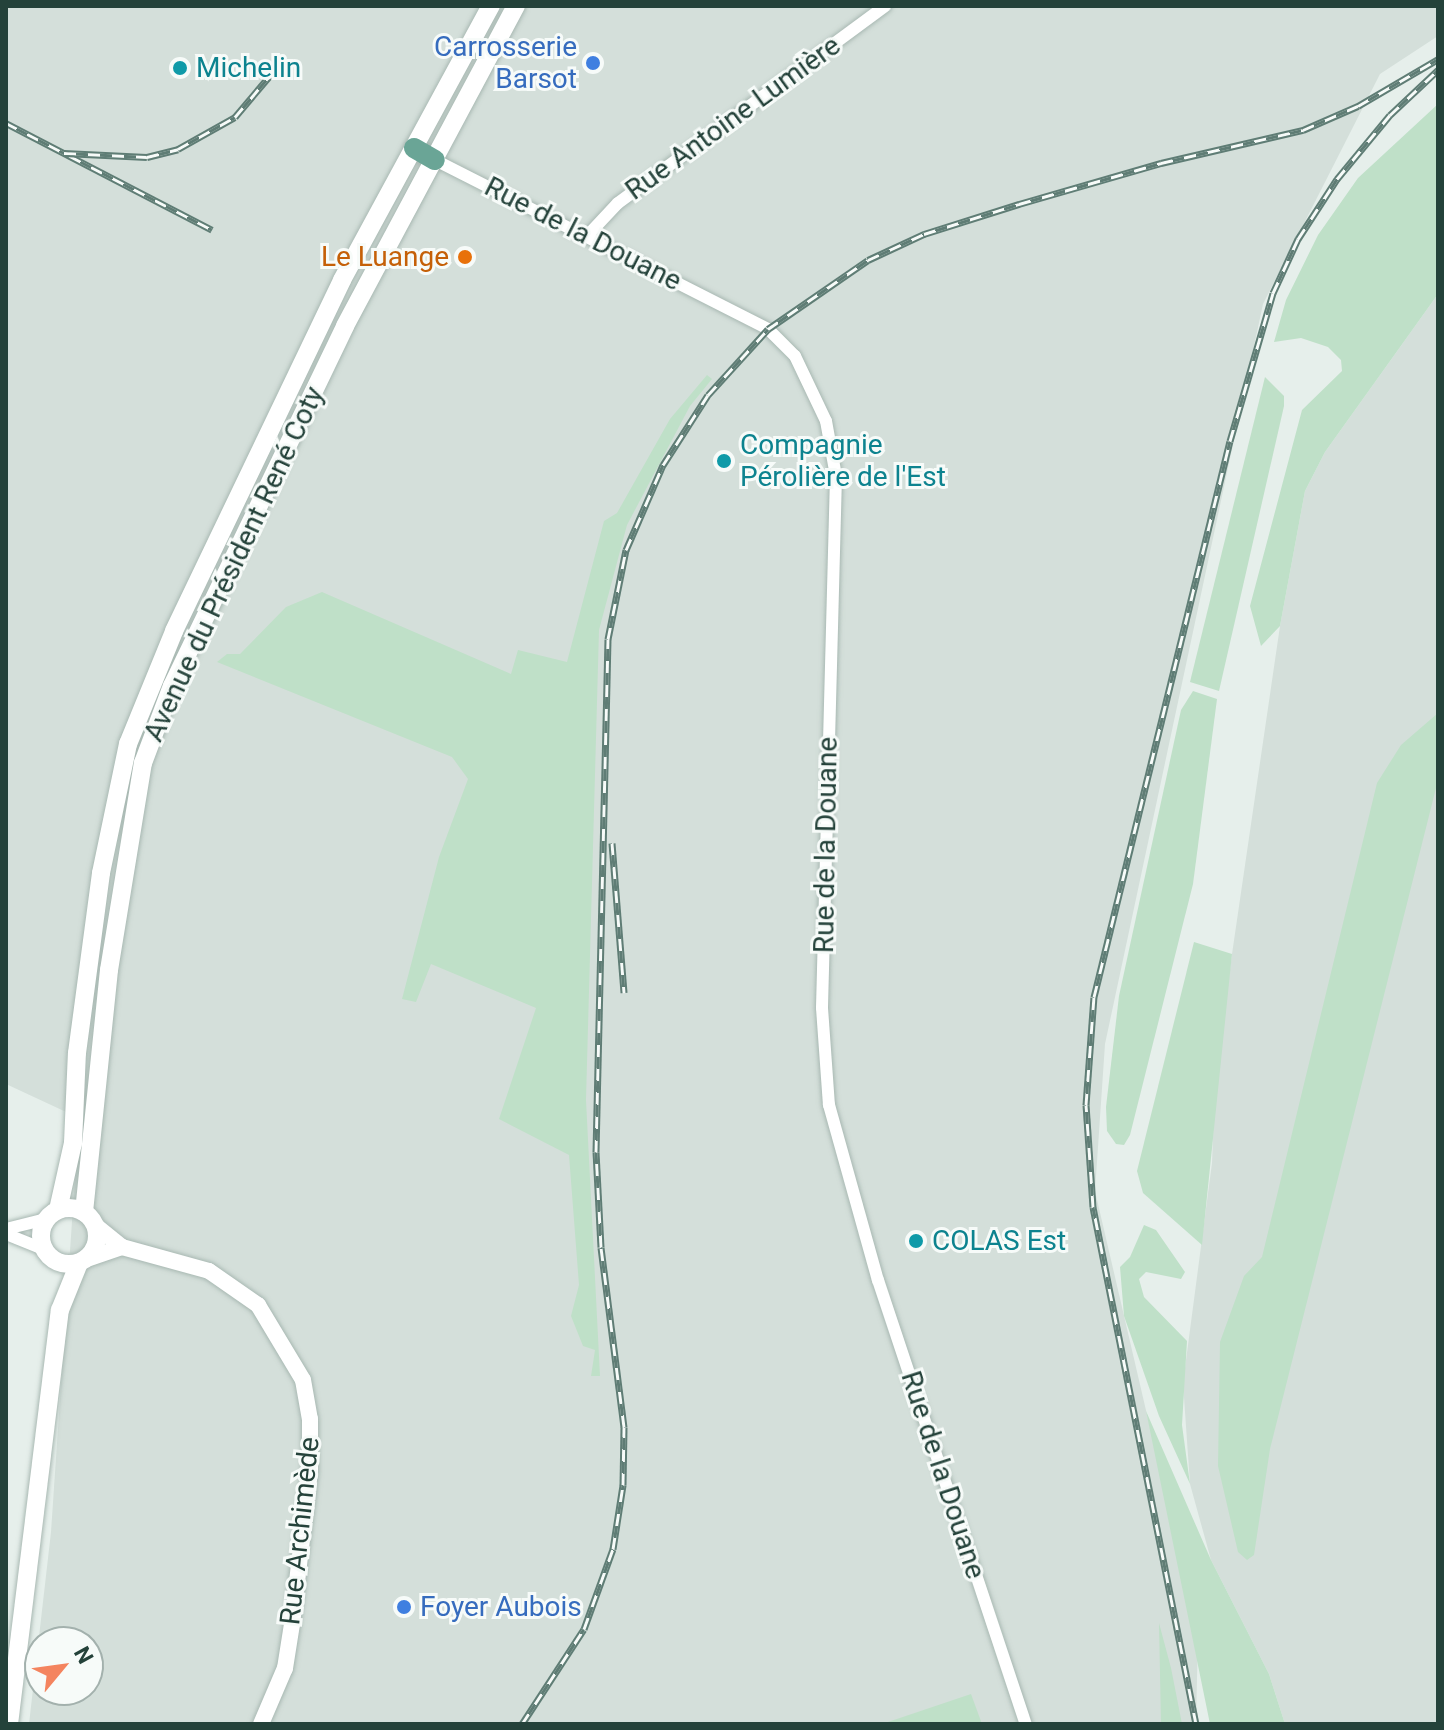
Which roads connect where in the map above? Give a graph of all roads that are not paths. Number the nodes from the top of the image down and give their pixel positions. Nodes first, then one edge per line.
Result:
1 (491, 6) edge
2 (516, 6) edge
3 (885, 6) edge
4 (414, 148) junction
5 (435, 160) junction
6 (587, 236) junction
7 (52, 1214) junction
8 (90, 1219) junction
9 (6, 1231) edge
10 (122, 1247) junction
11 (48, 1254) junction
12 (83, 1261) junction
13 (60, 1310) junction
14 (9, 1724) edge
15 (261, 1724) edge
16 (1026, 1724) edge

1 - 4 main road, Avenue du Président René Coty
2 - 5 main road, Avenue du Président René Coty
3 - 6 street, Rue Antoine Lumière
4 - 5 main road
4 - 7 main road, Avenue du Président René Coty
5 - 6 street, Rue de la Douane
5 - 8 main road, Avenue du Président René Coty
6 - 16 street, Rue de la Douane
7 - 8 main road
7 - 9 street
7 - 11 main road
8 - 10 street, Rue Archimède
8 - 12 main road
9 - 11 street
10 - 12 street
10 - 15 street, Rue Archimède
11 - 12 main road
11 - 13 main road
12 - 13 main road
13 - 14 main road

